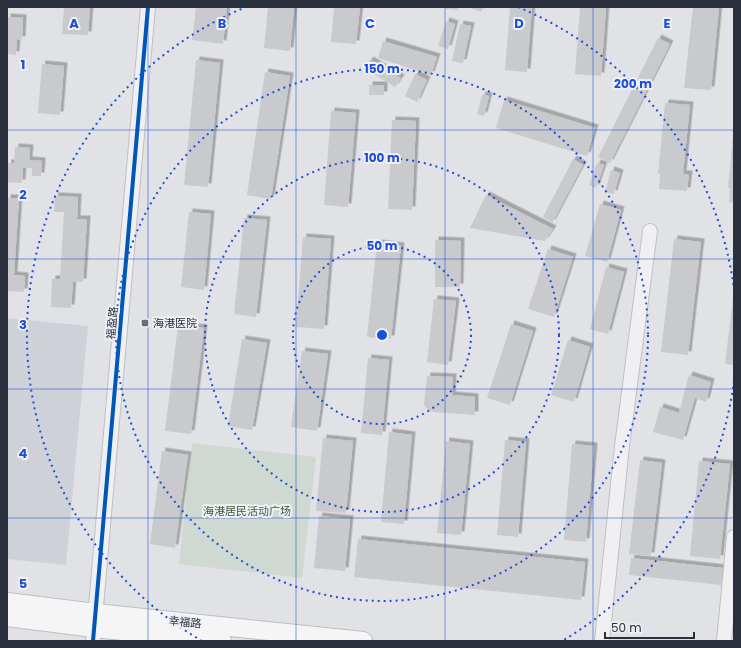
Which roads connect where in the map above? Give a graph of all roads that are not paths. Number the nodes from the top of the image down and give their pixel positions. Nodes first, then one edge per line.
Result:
1 (148, 7) edge
2 (650, 231) dead end
3 (734, 537) edge
4 (7, 602) edge
5 (7, 617) edge
6 (94, 627) edge
7 (222, 641) edge
8 (363, 641) edge
9 (602, 641) edge
10 (724, 641) edge

1 - 6 street, 福盈路
2 - 9 street
3 - 10 street
4 - 6 main road, 幸福路
5 - 6 main road, 幸福路
6 - 7 main road, 幸福路
6 - 8 main road, 幸福路

